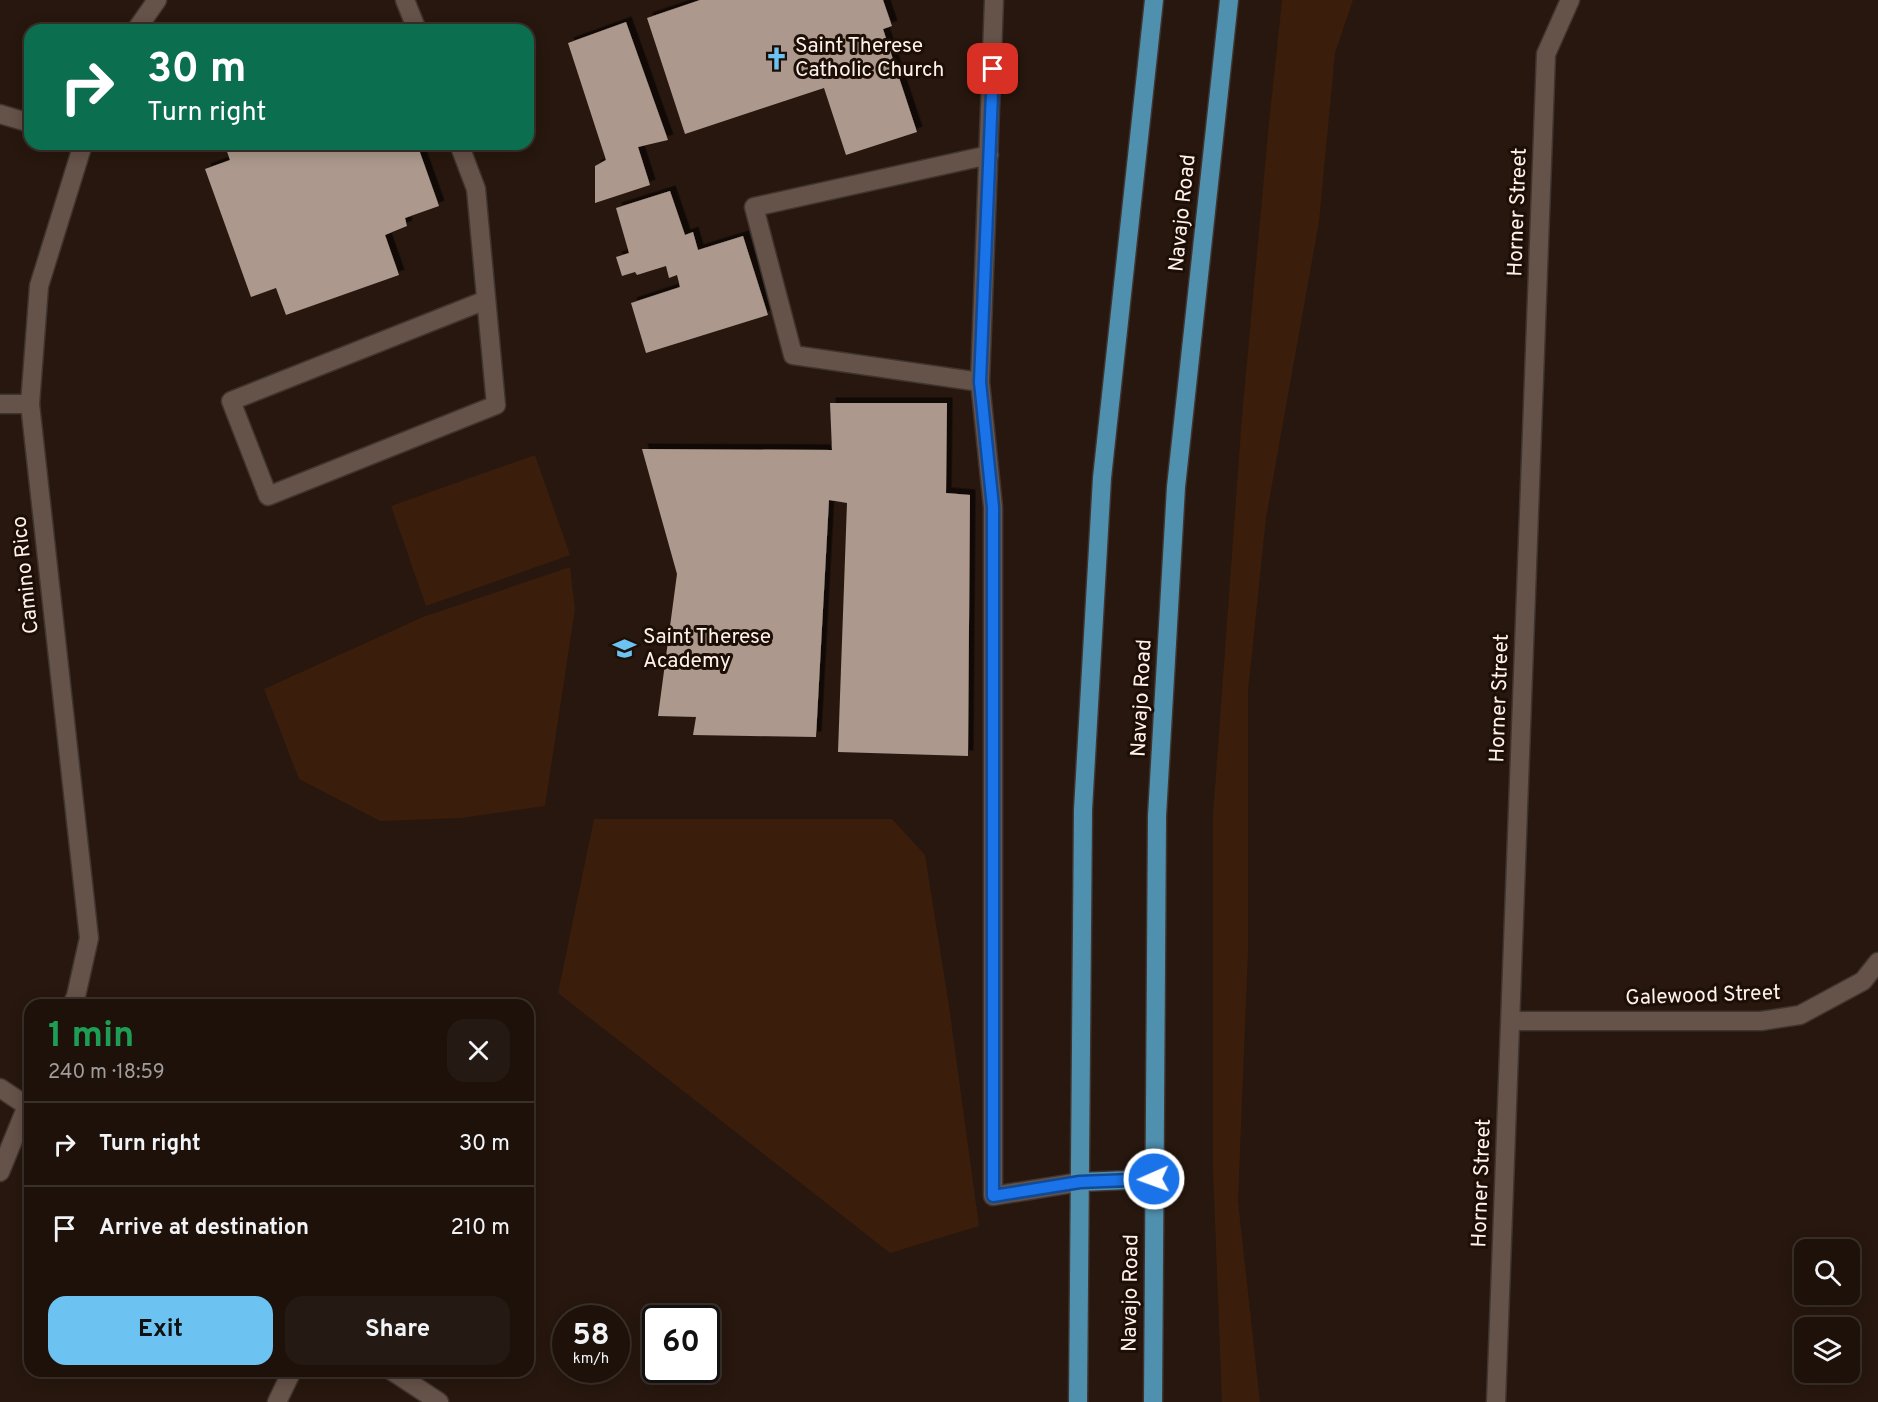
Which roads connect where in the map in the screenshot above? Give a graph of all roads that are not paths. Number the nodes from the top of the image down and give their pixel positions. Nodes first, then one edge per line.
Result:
1 (157, 0) edge
2 (405, 0) edge
3 (994, 0) edge
4 (1154, 0) edge
5 (1229, 0) edge
6 (1570, 0) edge
7 (140, 24) edge
8 (415, 24) edge
9 (0, 114) edge
10 (24, 121) edge
11 (81, 150) edge
12 (461, 150) edge
13 (989, 155) junction
14 (486, 300) junction
15 (980, 382) junction
16 (0, 404) edge
17 (30, 404) junction
18 (1878, 962) edge
19 (75, 999) edge
20 (1511, 1021) junction
21 (0, 1088) edge
22 (24, 1102) edge
23 (24, 1117) edge
24 (0, 1172) edge
25 (1154, 1179) junction
26 (1080, 1182) junction
27 (289, 1377) edge
28 (401, 1377) edge
29 (277, 1402) edge
30 (439, 1402) edge
31 (1078, 1402) edge
32 (1153, 1402) edge
33 (1496, 1402) edge

1 - 7 street
2 - 8 street
3 - 13 street
4 - 26 main road
5 - 25 main road, Navajo Road
6 - 20 street, Horner Street
9 - 10 street
11 - 17 street, Camino Rico
12 - 14 street
13 - 15 street
13 - 15 street
14 - 14 street
15 - 26 street
16 - 17 street
17 - 19 street, Camino Rico
18 - 20 street, Galewood Street
20 - 33 street, Horner Street
21 - 22 street
23 - 24 street
25 - 26 main road
25 - 32 main road, Navajo Road
26 - 31 main road
27 - 29 street
28 - 30 street

